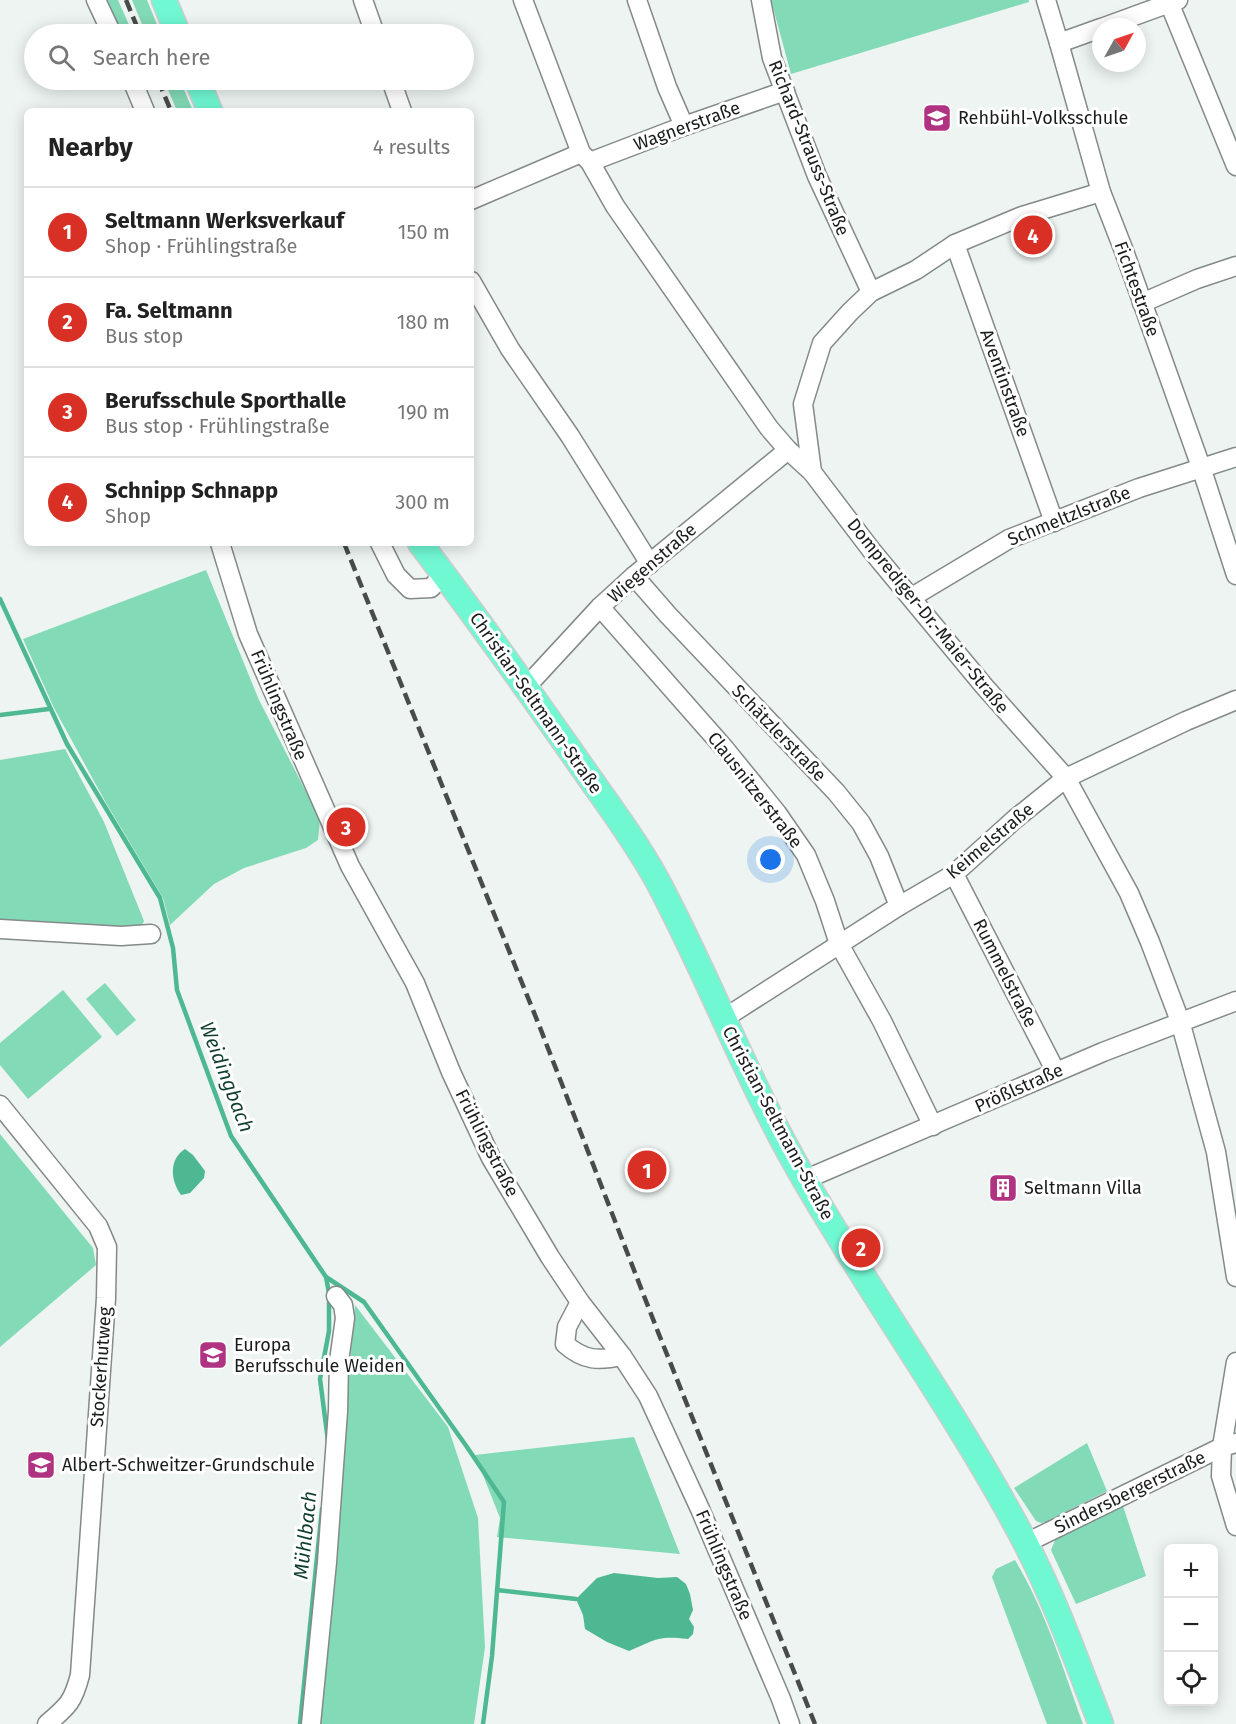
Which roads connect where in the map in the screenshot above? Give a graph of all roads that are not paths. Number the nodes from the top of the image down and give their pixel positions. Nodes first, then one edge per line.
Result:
1 (96, 0) edge
2 (164, 0) edge
3 (363, 0) edge
4 (523, 0) edge
5 (638, 0) edge
6 (761, 0) edge
7 (1046, 0) edge
8 (1172, 1) edge
9 (1128, 18) edge
10 (107, 24) edge
11 (174, 24) edge
12 (371, 24) edge
13 (1092, 31) edge
14 (1059, 42) junction
15 (136, 90) edge
16 (201, 90) edge
17 (395, 90) edge
18 (785, 91) junction
19 (144, 108) edge
20 (209, 108) edge
21 (401, 108) edge
22 (684, 126) junction
23 (585, 157) junction
24 (1236, 166) edge
25 (1101, 192) junction
26 (474, 199) edge
27 (955, 244) junction
28 (1236, 266) edge
29 (474, 286) edge
30 (871, 292) junction
31 (1142, 303) junction
32 (788, 450) junction
33 (1236, 457) edge
34 (1201, 467) junction
35 (812, 472) junction
36 (1054, 522) junction
37 (221, 546) edge
38 (382, 546) edge
39 (422, 546) edge
40 (650, 564) junction
41 (444, 574) junction
42 (1236, 575) edge
43 (634, 576) junction
44 (912, 597) junction
45 (600, 608) junction
46 (526, 687) junction
47 (1236, 700) edge
48 (1066, 778) junction
49 (954, 873) junction
50 (899, 906) junction
51 (0, 929) edge
52 (151, 934) dead end
53 (839, 944) junction
54 (1236, 1001) edge
55 (723, 1019) junction
56 (1180, 1021) junction
57 (1056, 1072) junction
58 (0, 1105) edge
59 (933, 1126) junction
60 (804, 1180) junction
61 (1236, 1276) edge
62 (336, 1296) dead end
63 (580, 1302) junction
64 (622, 1356) junction
65 (1236, 1362) edge
66 (1229, 1445) edge
67 (1236, 1526) edge
68 (1026, 1543) junction
69 (46, 1724) edge
70 (311, 1724) edge
71 (790, 1724) edge
72 (1101, 1724) edge

1 - 10 street
2 - 11 main road
3 - 12 street
4 - 23 street, Domprediger-Dr.-Maier-Straße
5 - 22 street
6 - 18 street, Richard-Strauss-Straße
7 - 14 street, Fichtestraße
8 - 9 street
8 - 24 street
13 - 14 street
14 - 25 street, Fichtestraße
15 - 19 street
16 - 20 main road
17 - 21 street
18 - 22 street, Wagnerstraße
18 - 30 street, Richard-Strauss-Straße
22 - 23 street, Wagnerstraße
23 - 26 street, Wagnerstraße
23 - 32 street, Domprediger-Dr.-Maier-Straße
25 - 27 street
25 - 31 street, Fichtestraße
27 - 30 street
27 - 36 street, Aventinstraße
28 - 31 street
29 - 40 street
30 - 35 street
31 - 34 street, Fichtestraße
32 - 35 street, Domprediger-Dr.-Maier-Straße
32 - 40 street, Wiegenstraße
33 - 34 street, Schmeltzlstraße
34 - 36 street, Schmeltzlstraße
34 - 42 street, Fichtestraße
35 - 44 street, Domprediger-Dr.-Maier-Straße
36 - 44 street, Schmeltzlstraße
37 - 63 street, Frühlingstraße
38 - 41 street
39 - 41 main road, Christian-Seltmann-Straße
40 - 43 street, Wiegenstraße
41 - 46 main road, Christian-Seltmann-Straße
43 - 45 street, Wiegenstraße
43 - 50 street, Schätzlerstraße
44 - 48 street, Domprediger-Dr.-Maier-Straße
45 - 46 street, Wiegenstraße
45 - 53 street, Clausnitzerstraße
46 - 55 main road, Christian-Seltmann-Straße
47 - 48 street, Keimelstraße
48 - 49 street, Keimelstraße
48 - 56 street, Domprediger-Dr.-Maier-Straße
49 - 50 street, Keimelstraße
49 - 57 street, Rummelstraße
50 - 53 street, Keimelstraße
51 - 52 street
53 - 55 street, Keimelstraße
53 - 59 street, Clausnitzerstraße
54 - 56 street, Prößlstraße
55 - 60 main road, Christian-Seltmann-Straße
56 - 57 street, Prößlstraße
56 - 61 street, Domprediger-Dr.-Maier-Straße
57 - 59 street, Prößlstraße
58 - 69 street, Stockerhutweg
59 - 60 street, Prößlstraße
60 - 68 main road, Christian-Seltmann-Straße
62 - 70 street
63 - 64 street, Frühlingstraße
63 - 64 street
64 - 71 street, Frühlingstraße
65 - 66 street
66 - 67 street
66 - 68 street, Sindersbergerstraße
68 - 72 main road, Christian-Seltmann-Straße

